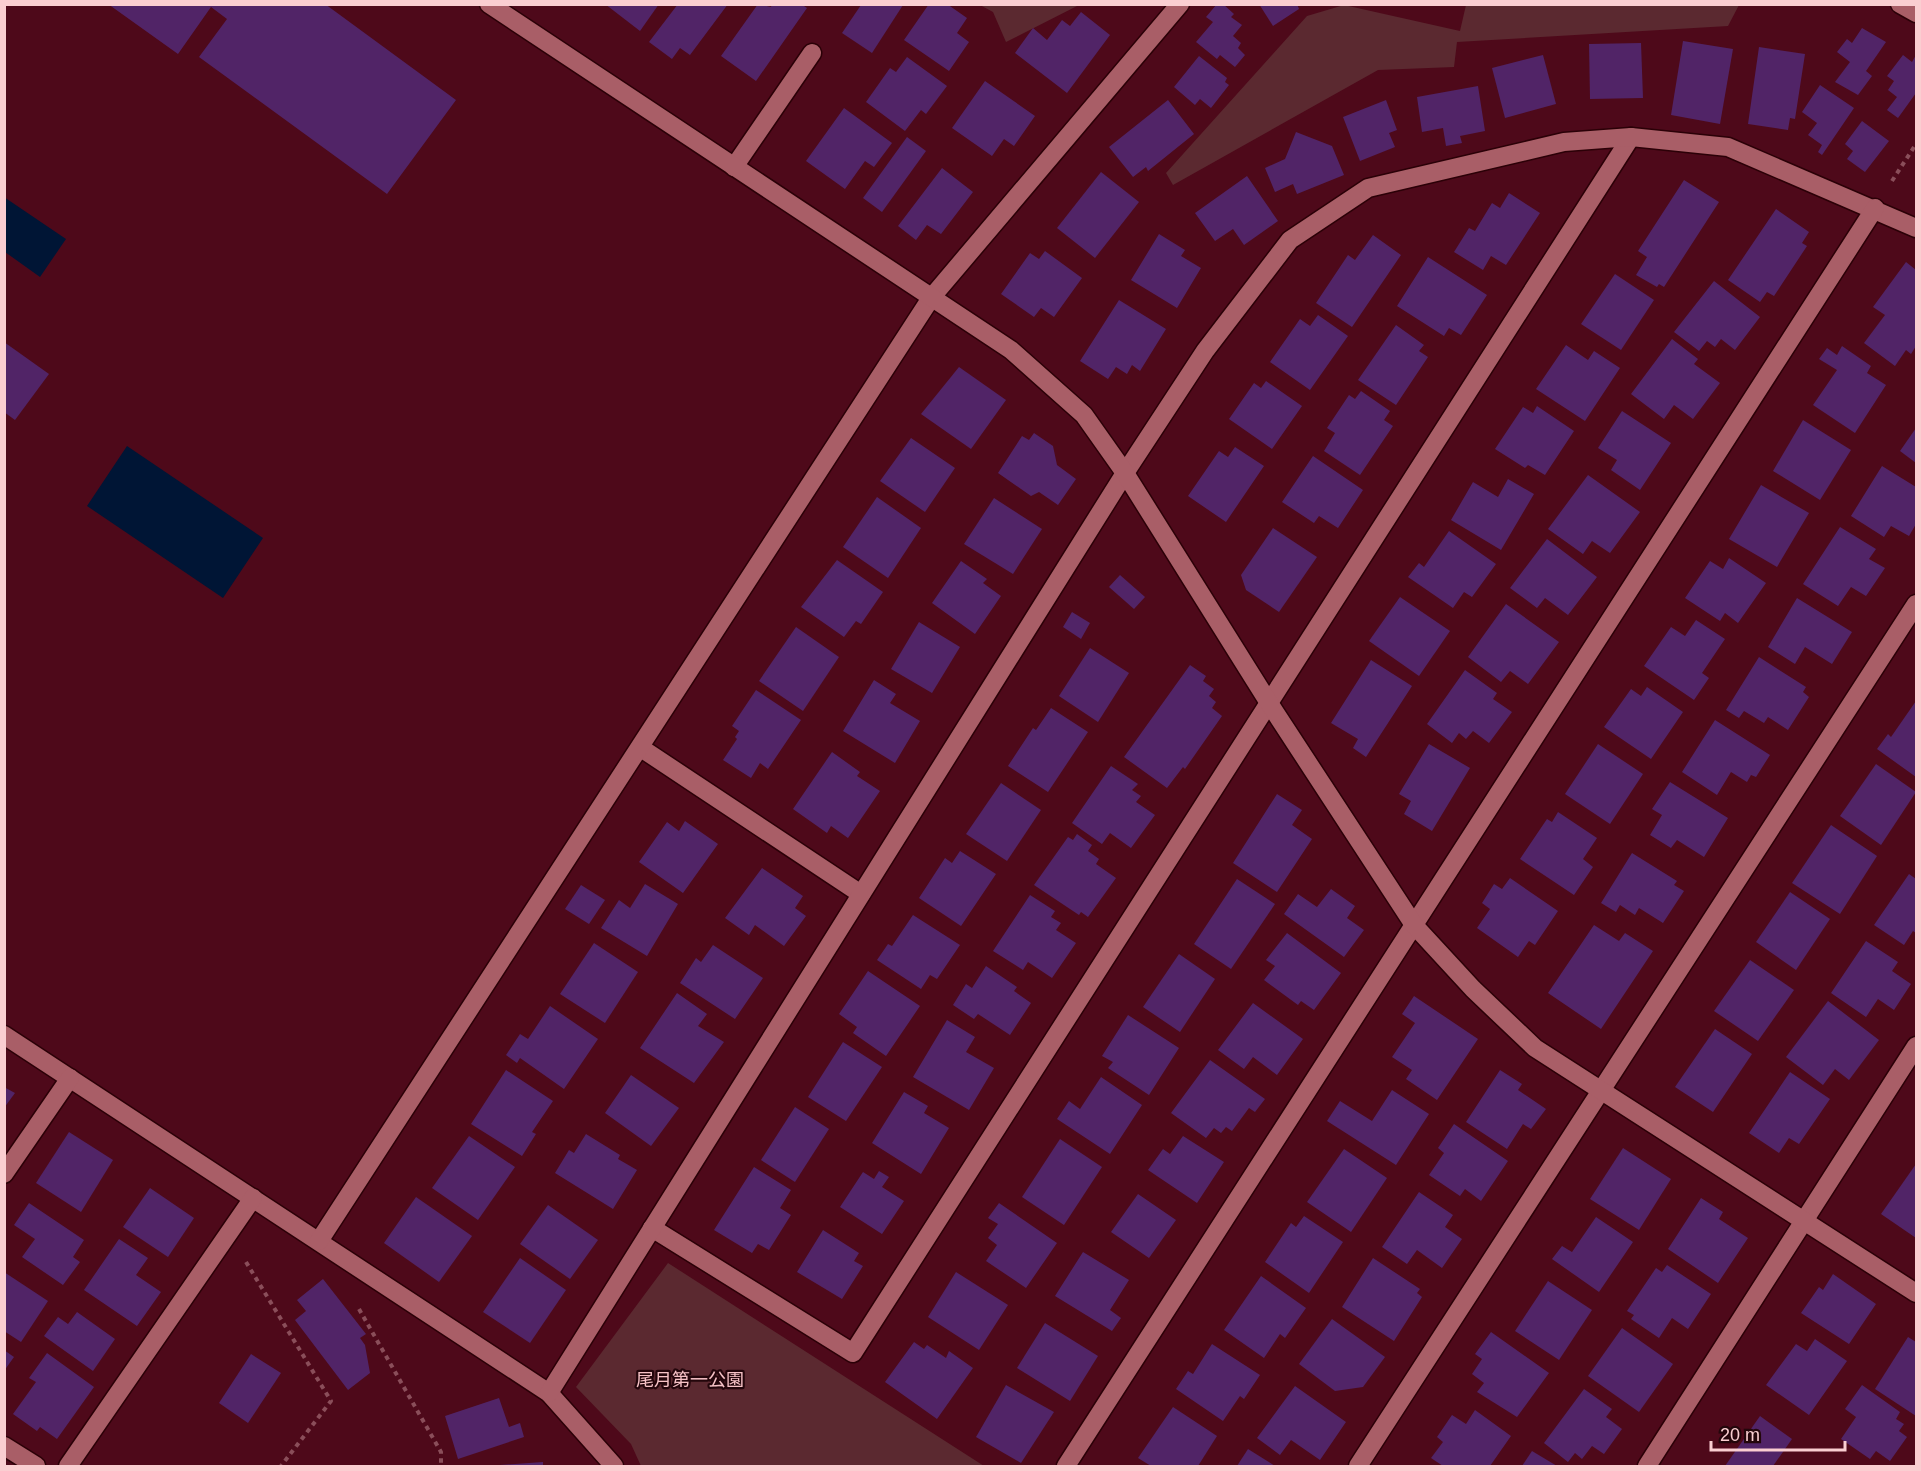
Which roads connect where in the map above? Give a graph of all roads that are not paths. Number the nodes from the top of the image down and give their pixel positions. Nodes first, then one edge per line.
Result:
1 (489, 4) edge
2 (1180, 4) edge
3 (1900, 4) edge
4 (1917, 13) edge
5 (812, 53) dead end
6 (1631, 137) junction
7 (734, 167) junction
8 (1875, 208) junction
9 (1917, 228) edge
10 (931, 298) junction
11 (1125, 473) junction
12 (1917, 604) edge
13 (1269, 704) junction
14 (641, 748) junction
15 (861, 894) junction
16 (1414, 925) junction
17 (4, 1035) edge
18 (1917, 1046) edge
19 (70, 1078) junction
20 (1601, 1092) junction
21 (4, 1174) edge
22 (253, 1198) junction
23 (1804, 1221) junction
24 (652, 1228) junction
25 (320, 1241) junction
26 (1917, 1293) edge
27 (549, 1393) junction
28 (4, 1446) edge
29 (36, 1467) edge
30 (68, 1467) edge
31 (614, 1467) edge
32 (1066, 1467) edge
33 (1358, 1467) edge
34 (1647, 1467) edge

1 - 7 street
2 - 10 street
3 - 4 street
5 - 7 street
6 - 8 street
6 - 11 street
6 - 13 street
7 - 10 street
8 - 9 street
8 - 16 street
10 - 11 street
10 - 14 street
11 - 13 street
11 - 15 street
12 - 20 street
13 - 16 street
13 - 24 street
14 - 15 street
14 - 25 street
15 - 24 street
16 - 20 street
16 - 32 street
17 - 19 street
18 - 23 street
19 - 21 street
19 - 22 street
20 - 23 street
20 - 33 street
22 - 25 street
22 - 30 street
23 - 26 street
23 - 34 street
24 - 27 street
25 - 27 street
27 - 31 street
28 - 29 street

